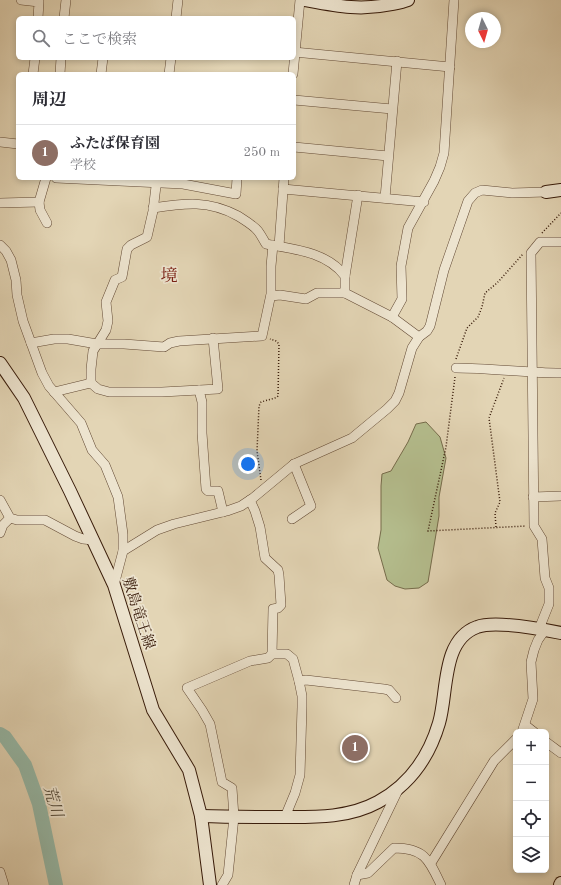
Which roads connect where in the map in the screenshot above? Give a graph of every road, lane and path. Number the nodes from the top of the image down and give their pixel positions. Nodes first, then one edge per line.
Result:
1 (21, 0) edge
2 (66, 0) edge
3 (178, 0) edge
4 (300, 0) edge
5 (305, 0) edge
6 (408, 0) edge
7 (454, 0) edge
8 (388, 2) edge
9 (38, 16) edge
10 (64, 16) edge
11 (176, 16) edge
12 (296, 42) edge
13 (296, 52) edge
14 (35, 60) edge
15 (61, 60) edge
16 (103, 60) edge
17 (171, 60) edge
18 (294, 60) edge
19 (397, 62) junction
20 (450, 67) junction
21 (33, 72) edge
22 (60, 72) edge
23 (101, 72) edge
24 (169, 72) edge
25 (293, 72) edge
26 (296, 100) edge
27 (392, 110) junction
28 (0, 142) edge
29 (16, 144) edge
30 (296, 147) edge
31 (388, 156) junction
32 (45, 180) edge
33 (157, 180) edge
34 (237, 180) edge
35 (284, 180) edge
36 (283, 189) junction
37 (561, 190) edge
38 (546, 192) joint
39 (358, 196) junction
40 (384, 198) junction
41 (39, 202) junction
42 (424, 202) junction
43 (0, 203) edge
44 (153, 208) junction
45 (47, 223) dead end
46 (561, 242) edge
47 (0, 245) edge
48 (276, 246) junction
49 (345, 276) junction
50 (345, 293) junction
51 (271, 296) junction
52 (392, 317) junction
53 (262, 336) junction
54 (419, 337) junction
55 (213, 338) junction
56 (31, 343) junction
57 (97, 344) junction
58 (1, 366) edge
59 (456, 368) dead end
60 (507, 370) junction
61 (533, 373) junction
62 (561, 373) edge
63 (91, 383) junction
64 (199, 390) junction
65 (54, 392) junction
66 (294, 464) junction
67 (263, 489) junction
68 (561, 496) edge
69 (534, 497) junction
70 (0, 500) edge
71 (250, 500) junction
72 (223, 512) junction
73 (10, 518) junction
74 (292, 519) dead end
75 (534, 526) junction
76 (496, 528) junction
77 (428, 530) dead end
78 (0, 533) edge
79 (93, 540) junction
80 (123, 550) junction
81 (114, 585) junction
82 (542, 630) junction
83 (561, 633) edge
84 (272, 654) junction
85 (299, 681) junction
86 (396, 698) dead end
87 (524, 728) edge
88 (513, 742) edge
89 (549, 744) edge
90 (561, 753) edge
91 (398, 789) junction
92 (201, 816) junction
93 (234, 817) junction
94 (285, 817) junction
95 (431, 863) junction
96 (0, 872) edge
97 (357, 875) junction
98 (4, 885) edge
99 (210, 885) edge
100 (222, 885) edge
101 (354, 885) edge
102 (440, 885) edge

1 - 9 street
2 - 10 street
3 - 11 street
4 - 12 street
5 - 8 street
6 - 8 street
7 - 20 street
13 - 19 street
14 - 21 street
15 - 22 street
16 - 23 street
17 - 24 street
18 - 25 street
19 - 20 street
19 - 27 street
20 - 42 street
26 - 27 street
27 - 31 street
28 - 29 street
30 - 31 street
31 - 40 street
32 - 41 street
33 - 34 street
33 - 44 street
35 - 36 street
36 - 39 street
36 - 48 street
37 - 38 street
38 - 54 street
39 - 40 street
39 - 49 street
40 - 42 street
41 - 43 street
41 - 45 street
42 - 52 street
44 - 48 street
44 - 57 street
46 - 61 street
47 - 56 street
48 - 49 street
48 - 51 street
49 - 50 street
50 - 51 street
50 - 52 street
51 - 53 street
52 - 54 street
53 - 55 street
53 - 67 path
54 - 66 street
55 - 57 street
55 - 64 street
56 - 57 street
56 - 65 street
57 - 63 street
58 - 79 street, 敷島竜王線
59 - 60 street
60 - 61 street
60 - 76 path
61 - 62 street
61 - 69 street
63 - 64 street
63 - 65 street
64 - 72 street
65 - 80 street
66 - 67 street
66 - 74 street
67 - 71 street
68 - 69 street
69 - 75 street
70 - 73 street
71 - 72 street
71 - 84 street
72 - 80 street
73 - 78 street
73 - 79 street
75 - 76 path
75 - 82 street
76 - 77 path
79 - 81 street, 敷島竜王線
80 - 81 street
81 - 92 street, 敷島竜王線
82 - 83 street
82 - 87 street
82 - 91 street
84 - 85 street
84 - 93 street
85 - 86 street
85 - 94 street
88 - 95 street
89 - 90 street
91 - 94 street
91 - 97 street
92 - 93 street
92 - 99 street, 敷島竜王線
93 - 94 street
93 - 100 street
95 - 97 street
95 - 102 street
96 - 98 street
97 - 101 street

